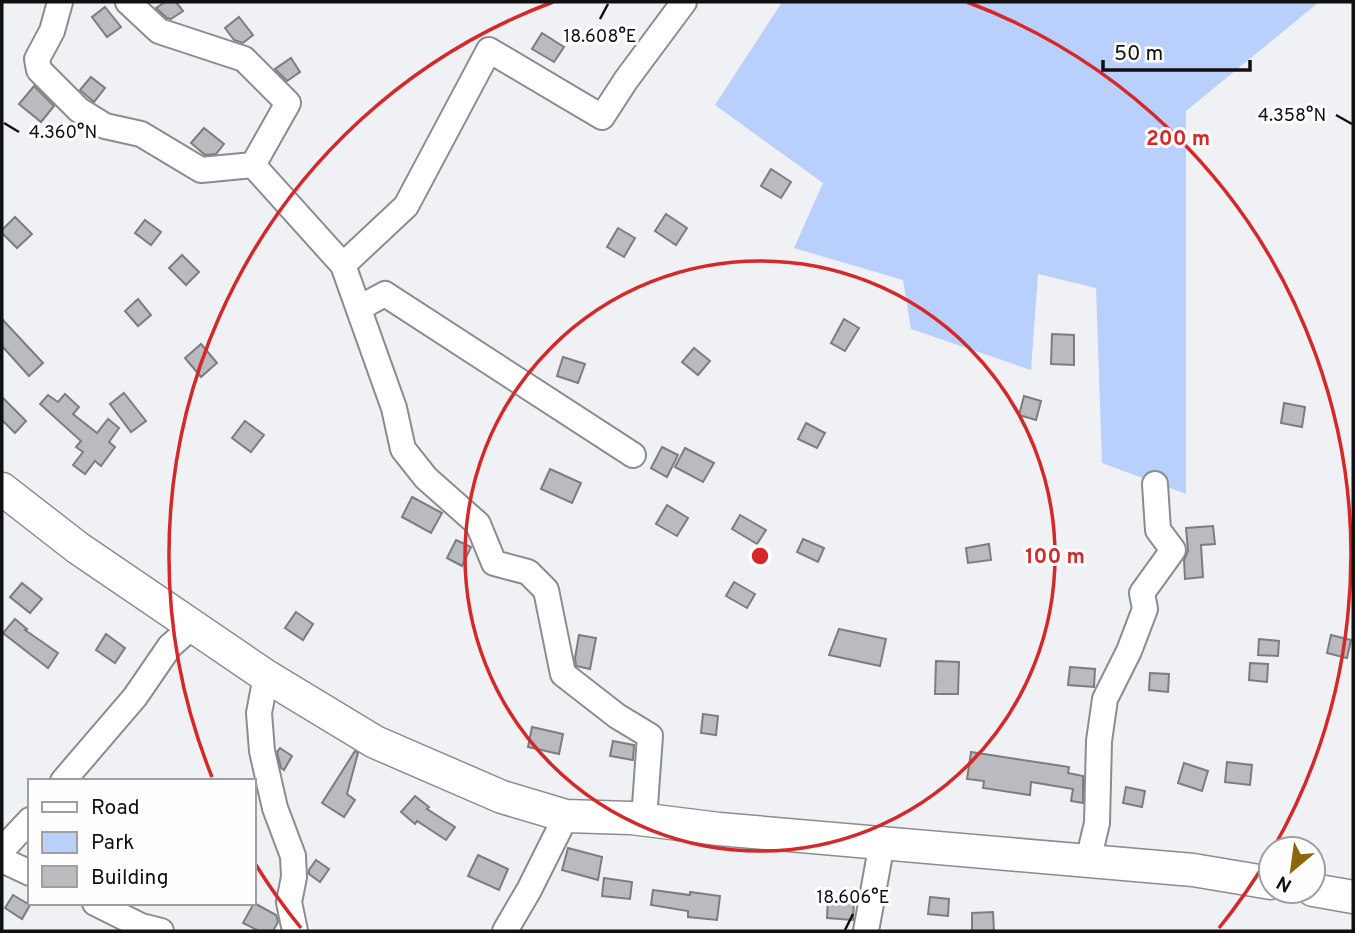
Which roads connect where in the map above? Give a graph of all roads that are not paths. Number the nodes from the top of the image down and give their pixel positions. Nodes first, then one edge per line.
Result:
1 (60, 2) edge
2 (128, 2) edge
3 (684, 2) edge
4 (253, 165) junction
5 (343, 265) junction
6 (359, 308) junction
7 (633, 455) dead end
8 (1155, 484) dead end
9 (2, 489) edge
10 (193, 626) junction
11 (266, 676) junction
12 (65, 779) edge
13 (566, 816) junction
14 (644, 819) junction
15 (28, 822) edge
16 (882, 843) junction
17 (2, 850) edge
18 (2, 860) edge
19 (1088, 861) junction
20 (28, 872) edge
21 (1257, 881) edge
22 (1327, 892) edge
23 (1353, 897) edge
24 (99, 905) edge
25 (161, 931) edge
26 (295, 931) edge
27 (505, 931) edge
28 (866, 931) edge

1 - 4 street
2 - 4 street
3 - 5 street
4 - 5 street
5 - 6 street
6 - 7 street
6 - 14 street
8 - 19 street
9 - 10 main road
10 - 11 main road
10 - 12 street
11 - 13 main road
11 - 26 street
13 - 14 main road
13 - 27 street
14 - 16 main road
15 - 17 street
16 - 19 main road
16 - 28 street
18 - 20 street
19 - 21 main road
22 - 23 main road
24 - 25 street

